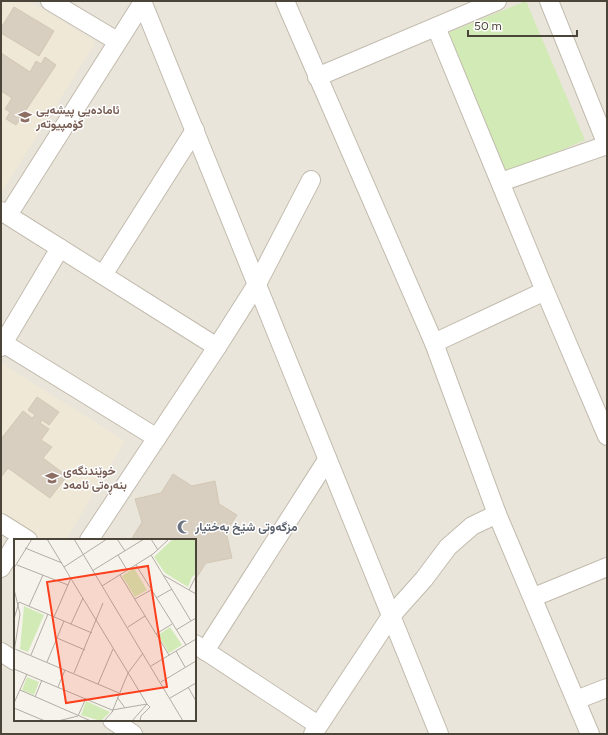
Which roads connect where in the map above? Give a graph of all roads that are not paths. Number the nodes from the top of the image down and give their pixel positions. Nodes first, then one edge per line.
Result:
1 (50, 1) edge
2 (142, 1) edge
3 (285, 1) edge
4 (549, 1) edge
5 (489, 3) edge
6 (436, 27) junction
7 (117, 41) junction
8 (317, 77) junction
9 (195, 130) junction
10 (607, 145) edge
11 (311, 180) dead end
12 (501, 182) junction
13 (4, 213) edge
14 (60, 248) junction
15 (103, 275) junction
16 (257, 284) junction
17 (545, 291) junction
18 (434, 343) junction
19 (2, 345) edge
20 (217, 347) junction
21 (602, 408) edge
22 (607, 436) edge
23 (157, 438) junction
24 (328, 460) junction
25 (497, 514) junction
26 (1, 523) edge
27 (19, 539) edge
28 (90, 539) edge
29 (14, 549) edge
30 (607, 567) edge
31 (1, 568) edge
32 (534, 597) junction
33 (391, 616) junction
34 (200, 648) edge
35 (1, 652) edge
36 (14, 659) edge
37 (607, 688) edge
38 (576, 700) junction
39 (315, 730) edge
40 (439, 734) edge
41 (590, 734) edge

1 - 7 street
2 - 7 street
2 - 9 street
3 - 8 street
4 - 10 street
5 - 6 street
6 - 8 street
6 - 12 street
7 - 13 street
8 - 18 street
9 - 15 street
9 - 16 street
10 - 12 street
11 - 16 street
12 - 17 street
13 - 14 street
14 - 15 street
14 - 19 street
15 - 20 street
16 - 20 street
16 - 24 street
17 - 18 street
17 - 21 street
18 - 25 street
19 - 23 street
20 - 23 street
21 - 22 street
23 - 28 street
24 - 33 street
24 - 34 street
25 - 32 street
25 - 33 street
26 - 27 street
29 - 31 street
30 - 32 street
32 - 38 street
33 - 39 street
33 - 40 street
34 - 39 street
35 - 36 street
37 - 38 street
38 - 41 street

